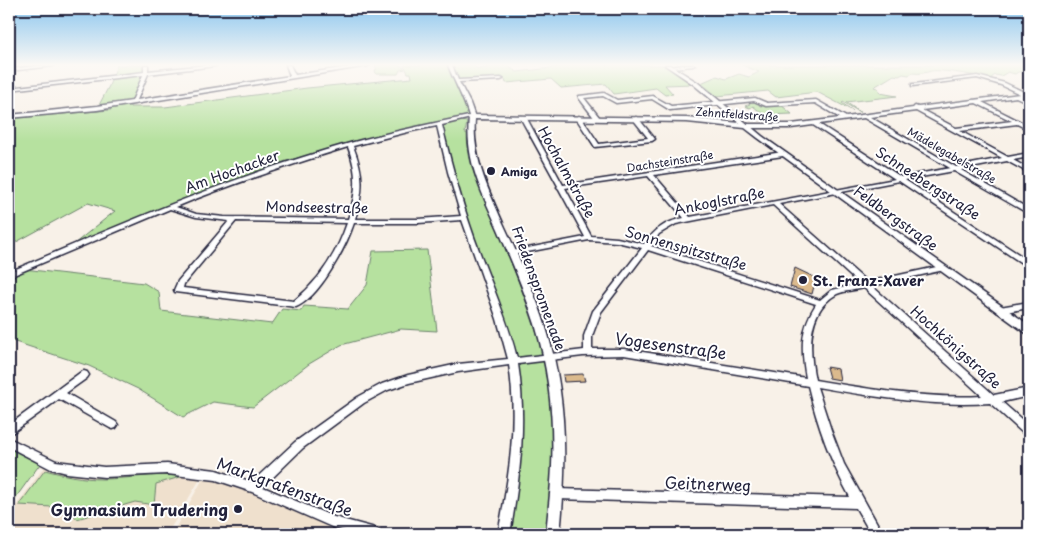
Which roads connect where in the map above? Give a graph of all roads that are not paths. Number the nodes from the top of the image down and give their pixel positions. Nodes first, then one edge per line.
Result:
1 (139, 90) edge
2 (209, 90) edge
3 (462, 90) edge
4 (706, 90) edge
5 (1028, 95) edge
6 (1018, 96) junction
7 (823, 99) dead end
8 (816, 101) junction
9 (977, 101) junction
10 (134, 102) junction
11 (1029, 102) edge
12 (720, 103) junction
13 (915, 108) junction
14 (864, 116) junction
15 (9, 117) edge
16 (472, 117) junction
17 (523, 117) junction
18 (579, 118) junction
19 (597, 118) junction
20 (636, 119) junction
21 (846, 119) junction
22 (1017, 122) junction
23 (814, 123) junction
24 (439, 124) junction
25 (748, 126) junction
26 (1029, 128) edge
27 (955, 130) junction
28 (350, 145) junction
29 (783, 154) junction
30 (1029, 155) edge
31 (1008, 159) junction
32 (955, 169) junction
33 (1029, 171) edge
34 (650, 174) junction
35 (899, 179) junction
36 (560, 187) junction
37 (835, 191) junction
38 (774, 203) junction
39 (170, 207) junction
40 (1029, 212) edge
41 (235, 218) junction
42 (464, 218) junction
43 (688, 219) junction
44 (350, 221) junction
45 (589, 238) junction
46 (646, 247) junction
47 (512, 253) junction
48 (1029, 264) edge
49 (941, 268) junction
50 (9, 274) edge
51 (866, 285) junction
52 (822, 303) junction
53 (1029, 305) edge
54 (1000, 310) junction
55 (1029, 330) edge
56 (588, 352) junction
57 (549, 356) junction
58 (513, 362) junction
59 (84, 375) dead end
60 (811, 383) junction
61 (1029, 392) edge
62 (59, 394) junction
63 (992, 398) junction
64 (113, 425) dead end
65 (9, 430) edge
66 (1029, 432) edge
67 (9, 443) edge
68 (254, 488) junction
69 (557, 494) junction
70 (858, 503) junction
71 (375, 534) edge
72 (504, 534) edge
73 (553, 534) edge
74 (877, 534) edge

1 - 10 street
2 - 10 street
3 - 16 street
4 - 12 street, Feldbergstraße
5 - 6 street, Zehntfeldstraße
6 - 9 street, Zehntfeldstraße
6 - 11 street
7 - 8 street
8 - 12 street
8 - 21 street
9 - 13 street, Zehntfeldstraße
9 - 22 street
10 - 15 street
12 - 19 street
12 - 25 street, Feldbergstraße
13 - 14 street, Zehntfeldstraße
13 - 27 street
14 - 21 street, Zehntfeldstraße
14 - 32 street, Mädelegabelstraße
16 - 17 street, Zehntfeldstraße
16 - 24 street, Am Hochacker
16 - 47 street, Friedenspromenade
17 - 18 street, Zehntfeldstraße
17 - 36 street, Hochalmstraße
18 - 19 street, Zehntfeldstraße
18 - 20 street
19 - 20 street, Zehntfeldstraße
20 - 25 street, Zehntfeldstraße
21 - 23 street, Zehntfeldstraße
22 - 26 street
22 - 27 street
23 - 25 street, Zehntfeldstraße
23 - 35 street, Schneebergstraße
24 - 28 street, Am Hochacker
24 - 42 street
25 - 29 street, Feldbergstraße
27 - 31 street
28 - 39 street, Am Hochacker
28 - 44 street
29 - 34 street, Dachsteinstraße
29 - 37 street, Feldbergstraße
30 - 31 street, Ankoglstraße
31 - 32 street, Ankoglstraße
31 - 33 street
32 - 35 street, Ankoglstraße
32 - 40 street, Mädelegabelstraße
34 - 36 street, Dachsteinstraße
34 - 43 street
35 - 37 street, Ankoglstraße
35 - 48 street, Schneebergstraße
36 - 45 street, Hochalmstraße
37 - 38 street, Ankoglstraße
37 - 49 street, Feldbergstraße
38 - 43 street, Ankoglstraße
38 - 51 street, Hochkönigstraße
39 - 41 street, Mondseestraße
39 - 50 street, Am Hochacker
41 - 44 street, Mondseestraße
41 - 44 street
42 - 44 street, Mondseestraße
42 - 58 street
43 - 46 street, Ankoglstraße
45 - 46 street, Sonnenspitzstraße
45 - 47 street, Sonnenspitzstraße
46 - 52 street, Sonnenspitzstraße
46 - 56 street, Ankoglstraße
47 - 57 street, Friedenspromenade
49 - 51 street
49 - 54 street, Feldbergstraße
51 - 52 street
51 - 63 street, Hochkönigstraße
52 - 60 street
53 - 54 street
54 - 55 street, Feldbergstraße
56 - 57 street, Vogesenstraße
56 - 60 street, Vogesenstraße
57 - 58 street, Vogesenstraße
57 - 69 street, Friedenspromenade
58 - 68 street, Vogesenstraße
58 - 72 street
59 - 62 street
60 - 63 street, Vogesenstraße
60 - 70 street
61 - 63 street, Vogesenstraße
62 - 64 street
62 - 65 street
63 - 66 street, Hochkönigstraße
67 - 68 street, Markgrafenstraße
68 - 71 street, Markgrafenstraße
69 - 70 street, Geitnerweg
69 - 73 street, Friedenspromenade
70 - 74 street

